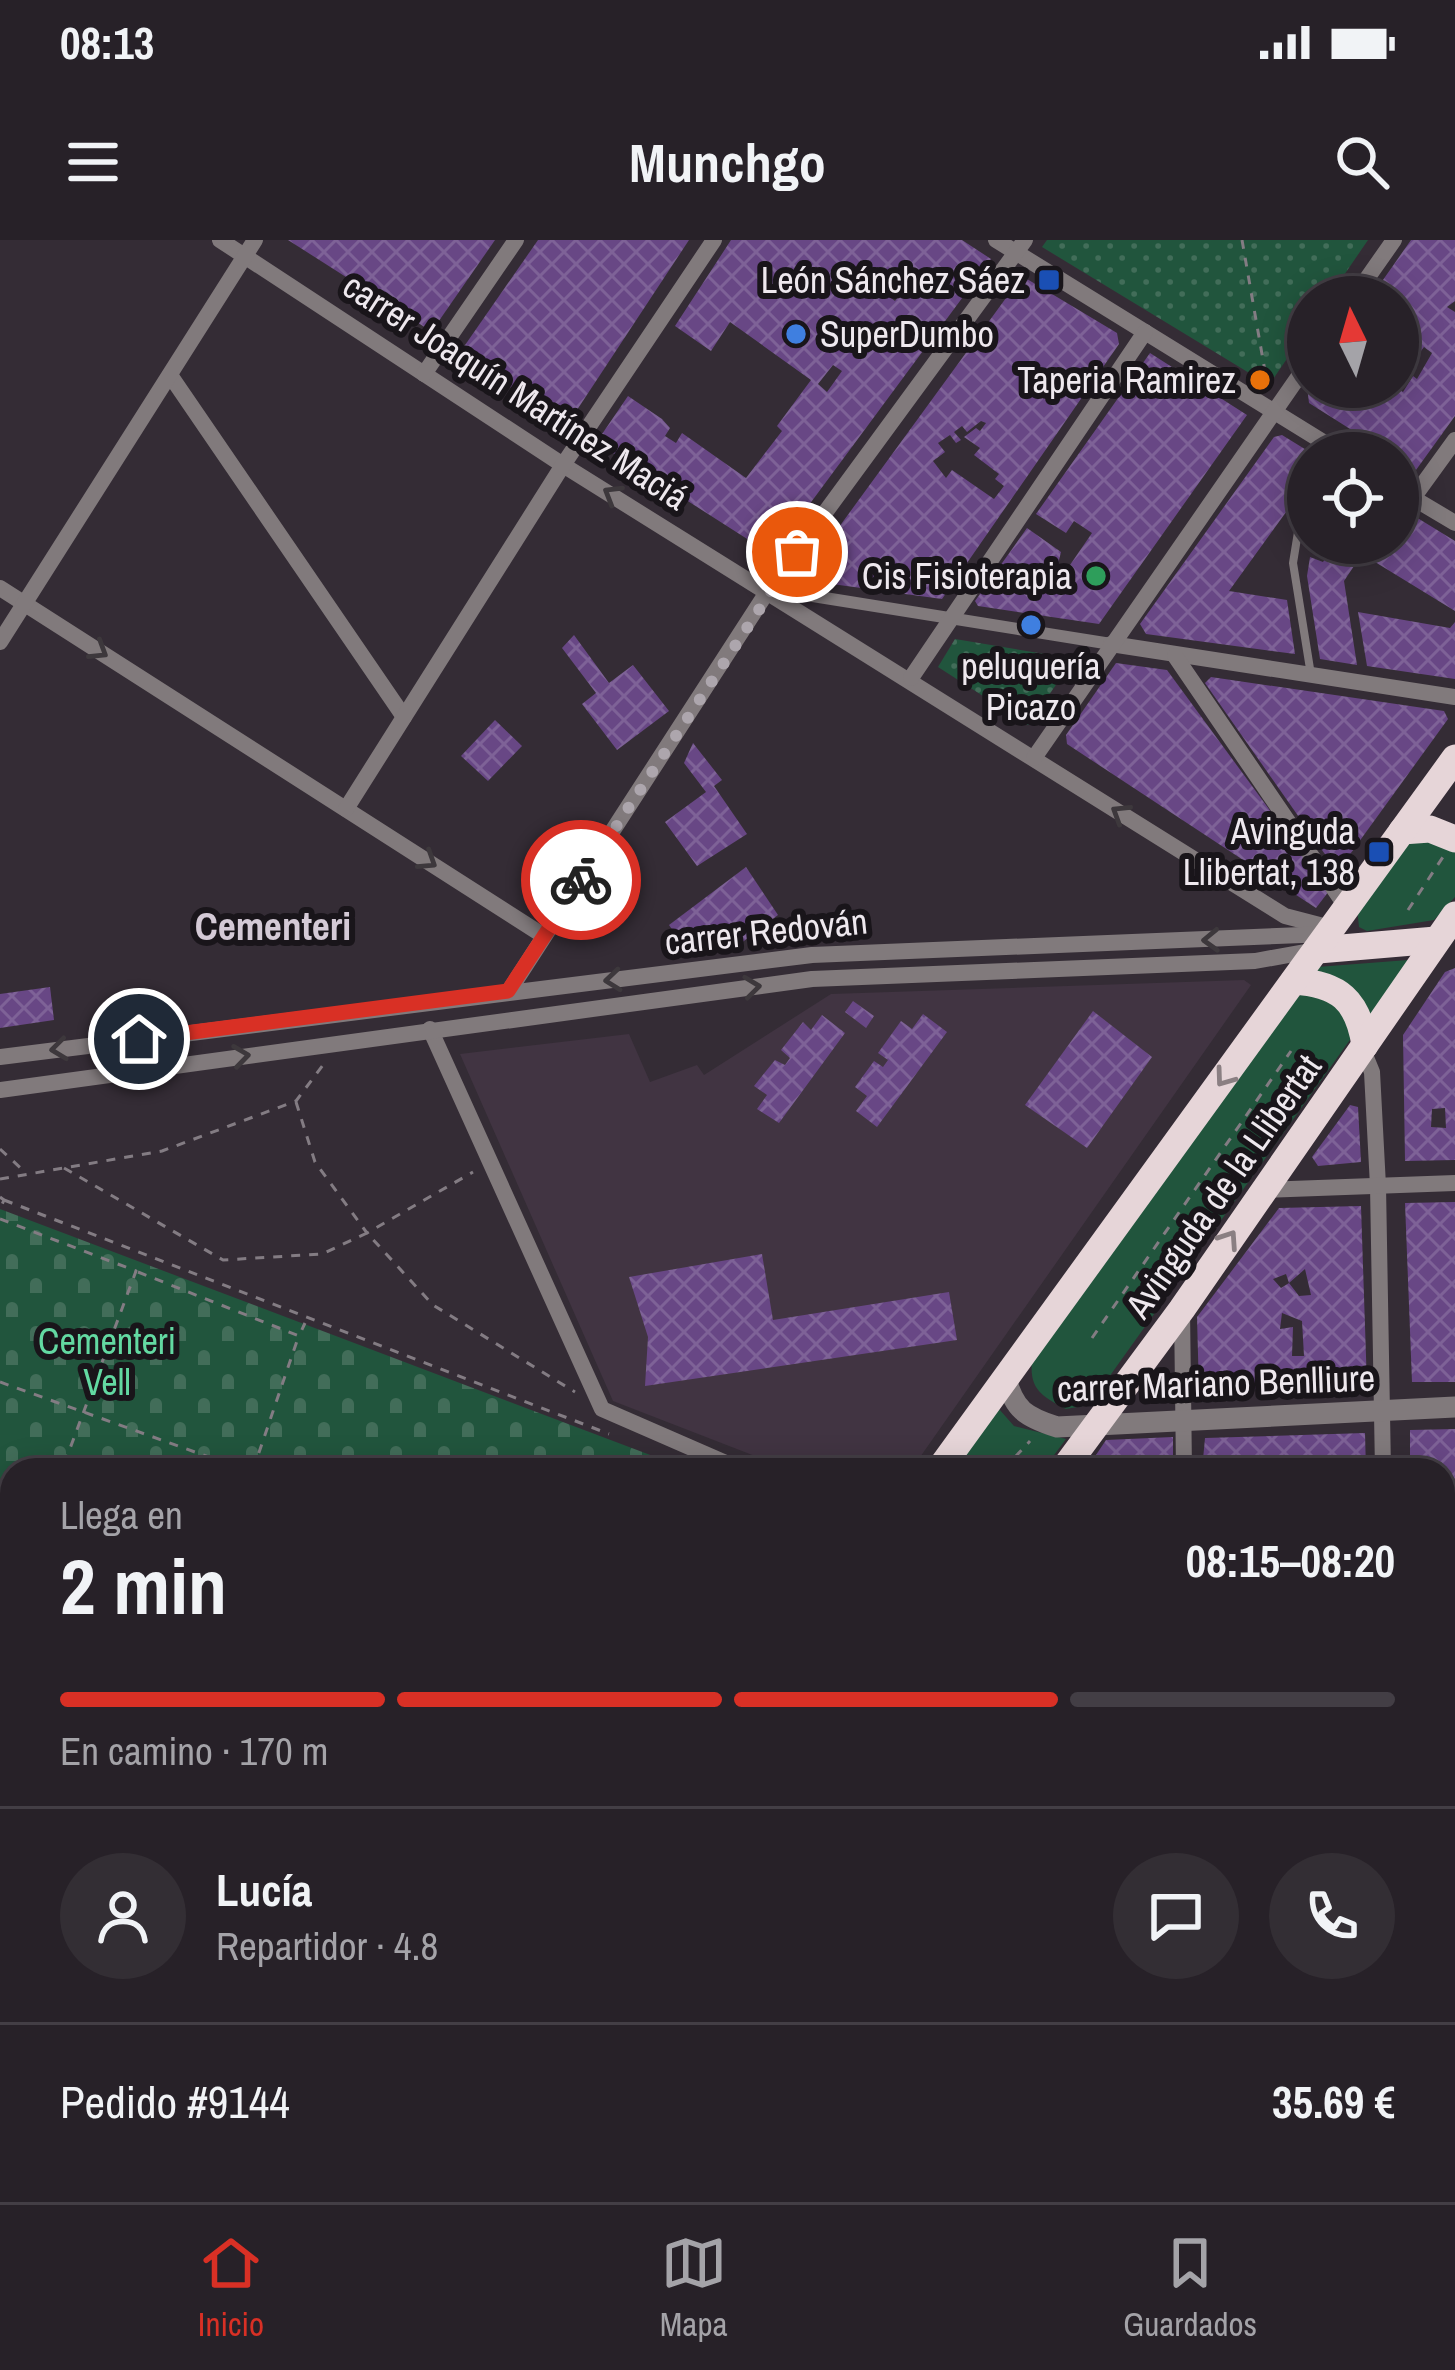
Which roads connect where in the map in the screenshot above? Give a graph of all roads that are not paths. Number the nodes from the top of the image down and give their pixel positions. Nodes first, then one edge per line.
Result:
1 (220, 240) edge
2 (255, 240) edge
3 (516, 240) edge
4 (714, 240) edge
5 (997, 240) edge
6 (1394, 240) edge
7 (1021, 246) edge
8 (244, 256) junction
9 (1369, 276) edge
10 (1145, 332) junction
11 (424, 374) junction
12 (170, 375) junction
13 (1287, 393) edge
14 (1274, 411) junction
15 (1308, 432) edge
16 (1455, 440) edge
17 (562, 465) junction
18 (1419, 479) edge
19 (1419, 501) edge
20 (1455, 523) edge
21 (1293, 564) edge
22 (0, 589) edge
23 (770, 589) junction
24 (24, 604) junction
25 (951, 618) junction
26 (0, 642) edge
27 (1111, 644) junction
28 (1175, 656) junction
29 (1312, 676) junction
30 (911, 678) junction
31 (1455, 698) edge
32 (404, 717) junction
33 (1034, 758) junction
34 (1455, 758) edge
35 (346, 809) junction
36 (1402, 831) junction
37 (1451, 845) edge
38 (1455, 915) edge
39 (1331, 930) junction
40 (544, 936) junction
41 (1445, 940) edge
42 (1294, 981) junction
43 (508, 991) junction
44 (430, 1029) junction
45 (1364, 1047) junction
46 (0, 1057) edge
47 (0, 1090) edge
48 (1455, 1183) edge
49 (1378, 1186) junction
50 (1263, 1190) junction
51 (1182, 1309) junction
52 (1006, 1378) junction
53 (1455, 1407) edge
54 (1382, 1410) junction
55 (1183, 1418) junction
56 (1098, 1421) junction
57 (714, 1458) edge
58 (948, 1458) edge
59 (1072, 1458) edge
60 (1184, 1458) edge
61 (1383, 1458) edge

1 - 8 street, carrer Joaquín Martínez Maciá
2 - 8 street
3 - 11 street
4 - 17 street
5 - 7 street
6 - 9 street
7 - 10 street
7 - 23 street
8 - 11 street, carrer Joaquín Martínez Maciá
8 - 12 street
10 - 14 street
10 - 25 street
11 - 17 street, carrer Joaquín Martínez Maciá
12 - 24 street
12 - 32 street
13 - 14 street
14 - 15 street
14 - 27 street
16 - 18 street
23 -> 17 street, carrer Joaquín Martínez Maciá
17 - 32 street
19 - 20 street
21 - 29 lane
22 - 24 street
23 - 25 street
23 - 30 street, carrer Joaquín Martínez Maciá
23 - 40 street
24 - 26 street
24 -> 35 street
25 - 27 street
25 - 30 street
27 - 28 street
27 - 33 street
28 - 29 street
28 - 39 street
29 - 31 street
30 - 33 street, carrer Joaquín Martínez Maciá
32 - 35 street
39 -> 33 street, carrer Joaquín Martínez Maciá
34 - 36 highway, Avinguda de la Llibertat
35 -> 40 street
36 - 37 highway
36 - 39 highway, Avinguda de la Llibertat
38 - 41 highway, Avinguda de la Llibertat
39 - 41 highway
39 - 42 highway, Avinguda de la Llibertat
39 -> 43 street, carrer Redován
44 -> 39 street, carrer Redován
40 - 43 street
41 - 45 highway, Avinguda de la Llibertat
42 - 45 highway
42 -> 52 highway, Avinguda de la Llibertat
43 -> 46 street, carrer Redován
47 -> 44 street, carrer Redován
44 - 57 street
45 - 49 street
45 - 50 highway, Avinguda de la Llibertat
48 - 49 street
49 - 50 street
49 - 54 street
51 -> 50 highway, Avinguda de la Llibertat
51 - 55 street
51 - 56 highway, Avinguda de la Llibertat
52 - 56 street, carrer Mariano Benlliure
52 - 58 highway, Avinguda de la Llibertat
53 - 54 street, carrer Mariano Benlliure
54 - 55 street, carrer Mariano Benlliure
54 - 61 street
55 - 56 street, carrer Mariano Benlliure
55 - 60 street
56 - 59 highway, Avinguda de la Llibertat

